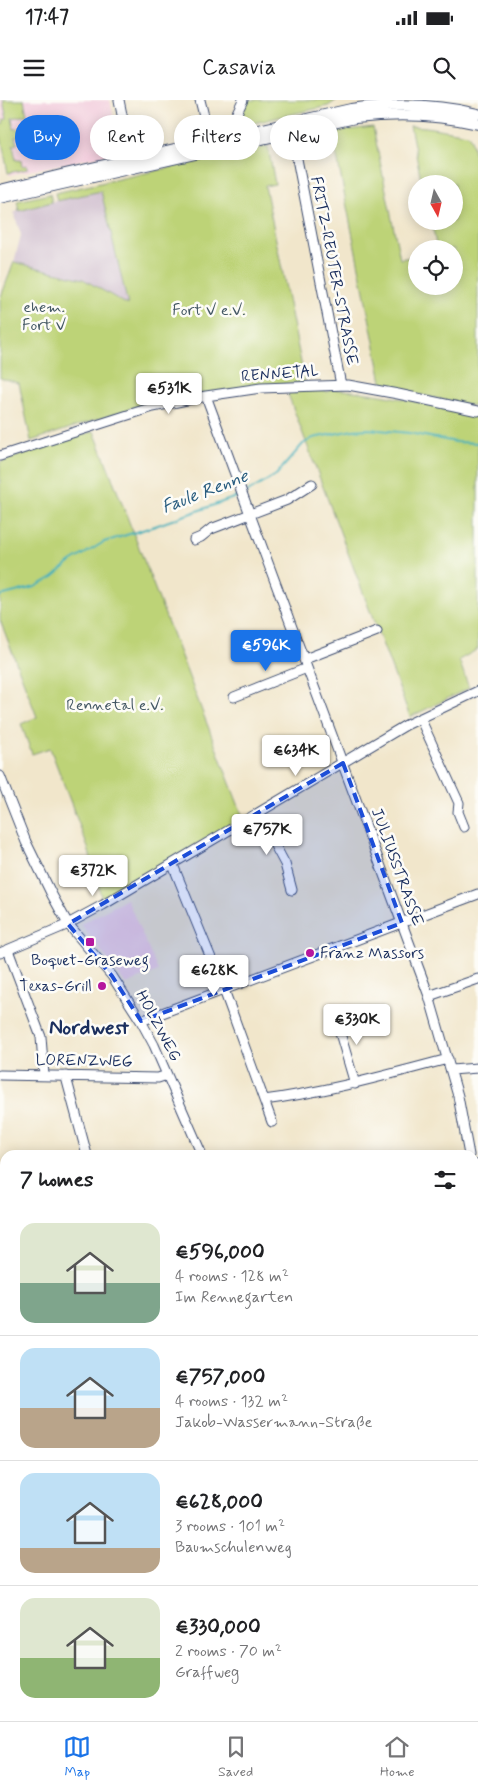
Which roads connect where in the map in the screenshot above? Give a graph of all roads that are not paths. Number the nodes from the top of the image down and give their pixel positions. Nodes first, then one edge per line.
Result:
1 (119, 100) edge
2 (200, 100) edge
3 (244, 100) edge
4 (354, 107) edge
5 (478, 114) edge
6 (122, 115) edge
7 (203, 115) edge
8 (236, 115) edge
9 (335, 115) edge
10 (478, 124) edge
11 (260, 130) edge
12 (270, 138) edge
13 (174, 149) edge
14 (297, 160) edge
15 (0, 190) edge
16 (0, 198) edge
17 (340, 385) junction
18 (206, 396) junction
19 (478, 411) edge
20 (0, 456) edge
21 (312, 484) dead end
22 (250, 514) junction
23 (194, 540) dead end
24 (377, 631) dead end
25 (306, 664) junction
26 (478, 691) edge
27 (234, 697) dead end
28 (420, 718) junction
29 (343, 763) junction
30 (0, 776) edge
31 (258, 814) junction
32 (464, 827) dead end
33 (172, 865) junction
34 (292, 890) dead end
35 (478, 894) edge
36 (402, 923) junction
37 (68, 924) junction
38 (4, 952) edge
39 (478, 979) edge
40 (224, 990) junction
41 (429, 996) junction
42 (335, 1016) dead end
43 (141, 1021) junction
44 (448, 1059) junction
45 (478, 1068) edge
46 (451, 1070) junction
47 (0, 1075) edge
48 (44, 1075) junction
49 (167, 1075) junction
50 (66, 1076) junction
51 (355, 1084) junction
52 (264, 1100) junction
53 (272, 1122) dead end
54 (86, 1150) edge
55 (200, 1150) edge
56 (469, 1150) edge

1 - 6 street
2 - 7 street
3 - 8 street
4 - 5 main road
4 - 9 main road
4 - 10 main road
4 - 11 main road
12 - 16 main road
13 - 15 main road
14 - 17 street, FRITZ-REUTER-STRASSE
17 - 18 street, RENNETAL
17 - 19 street, RENNETAL
18 - 20 street, RENNETAL
18 - 22 street, JULIUSSTRASSE
21 - 22 street
22 - 23 street
22 - 25 street, JULIUSSTRASSE
24 - 25 street
25 - 27 street
25 - 29 street, JULIUSSTRASSE
26 - 28 street
28 - 29 street
28 - 32 street
29 - 31 street
29 - 36 street, JULIUSSTRASSE
30 - 37 street, HOLZWEG
31 - 33 street
31 - 34 street
33 - 37 street
33 - 40 street
35 - 36 street
36 - 40 street
36 - 41 street, JULIUSSTRASSE
37 - 38 street
37 - 43 street, HOLZWEG
38 - 48 street
39 - 41 street
40 - 43 street
40 - 52 street
41 - 44 street, JULIUSSTRASSE
42 - 51 street
43 - 49 street, HOLZWEG
44 - 46 street, JULIUSSTRASSE
44 - 51 street
45 - 46 street
46 - 56 street, JULIUSSTRASSE
47 - 48 street, LORENZWEG
48 - 50 street, LORENZWEG
49 - 50 street, LORENZWEG
49 - 55 street, HOLZWEG
50 - 54 street
51 - 52 street
52 - 53 street

